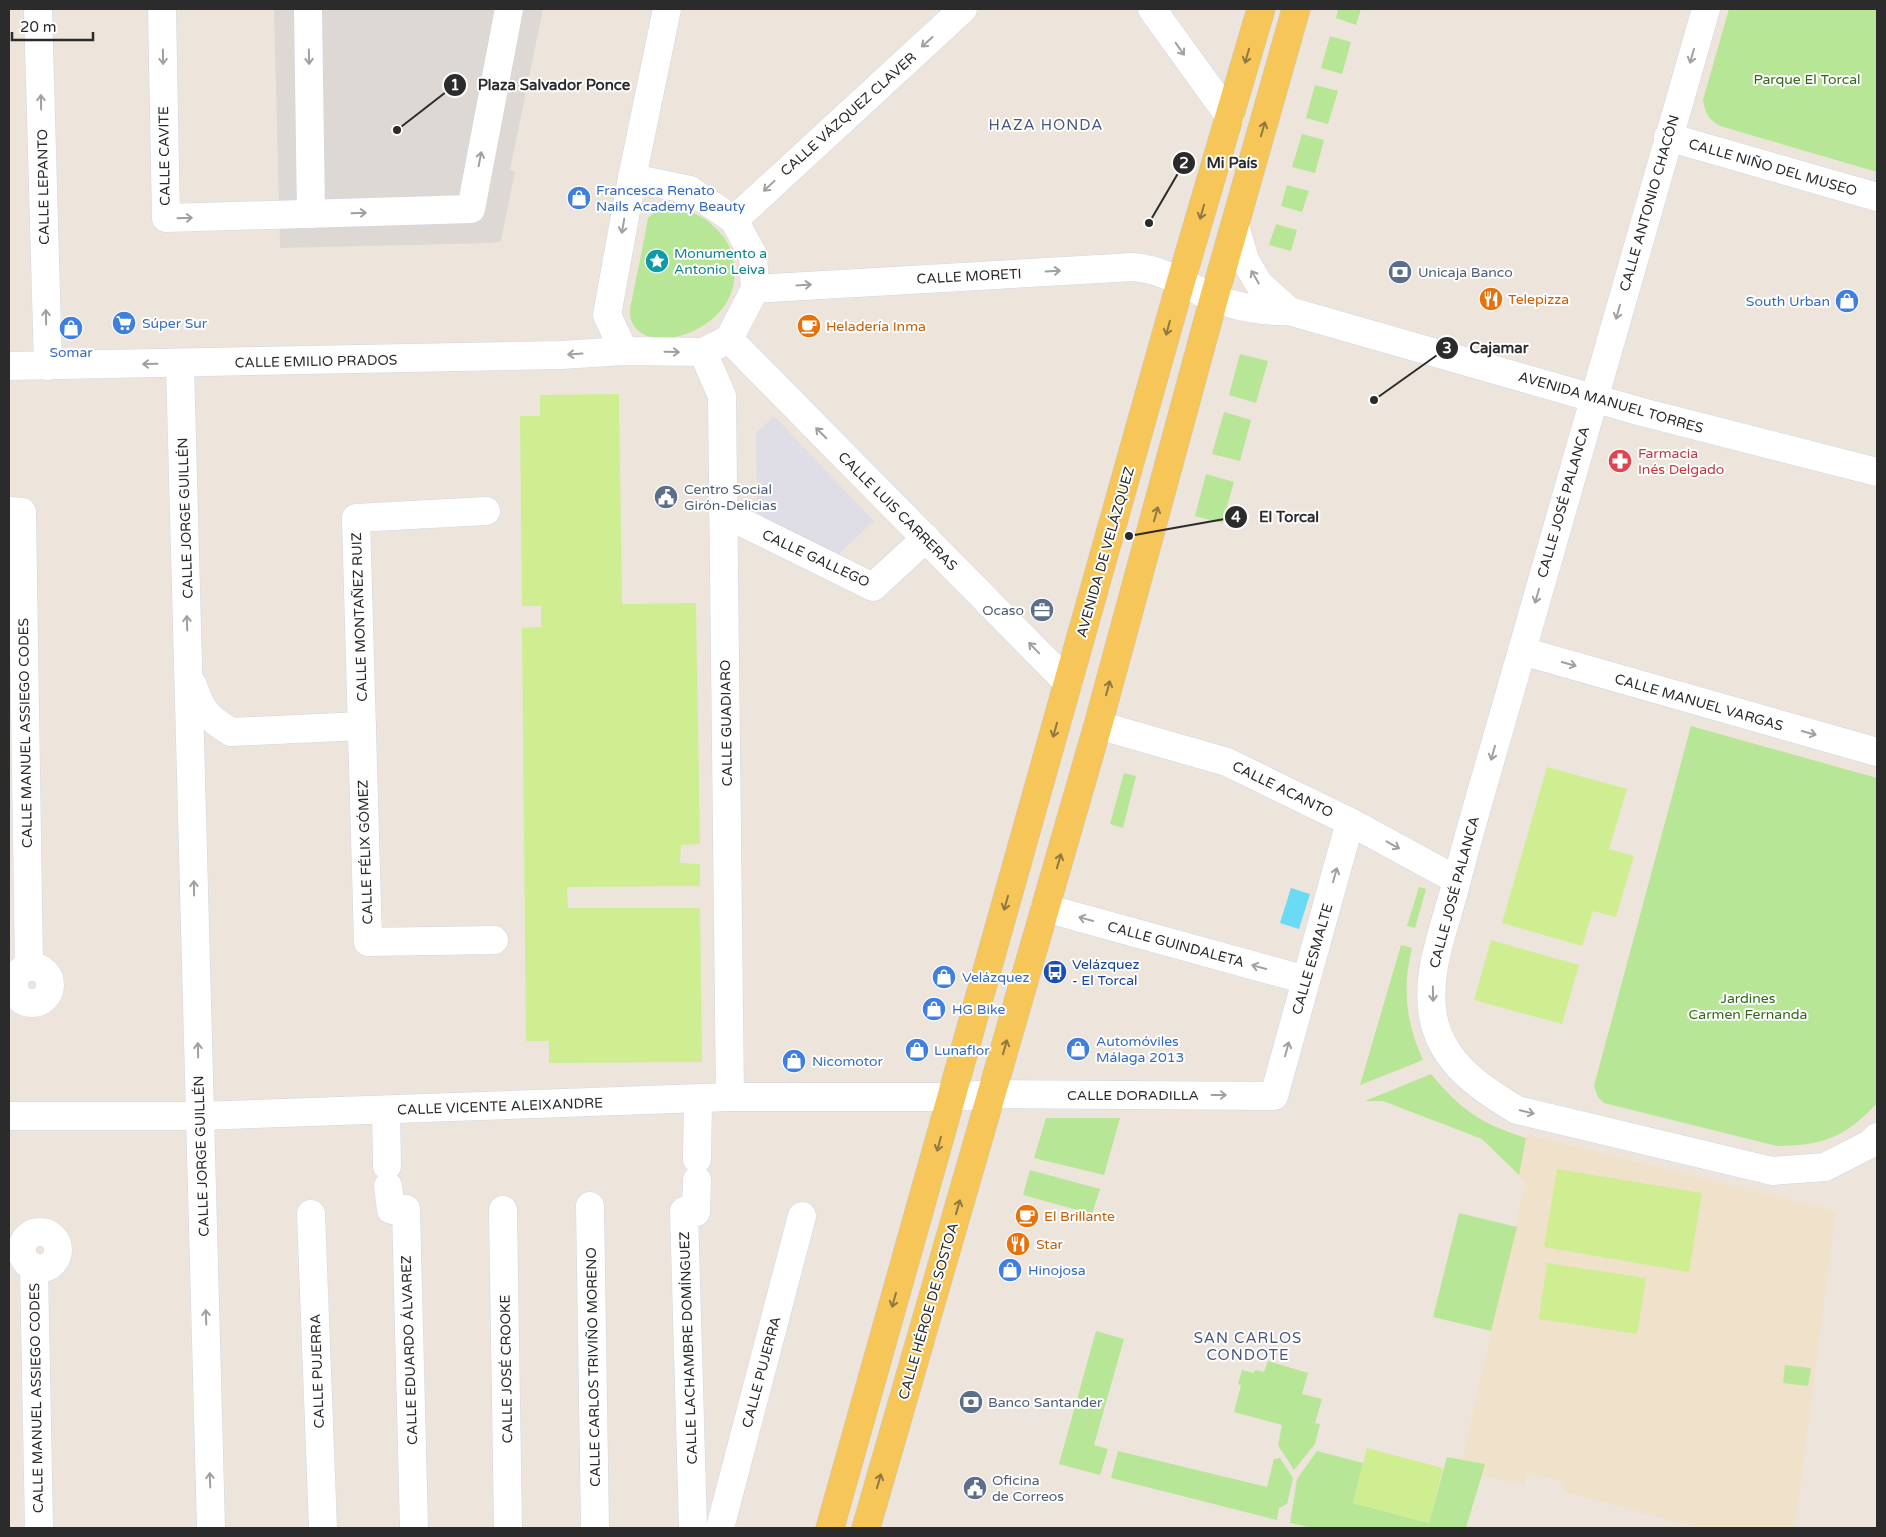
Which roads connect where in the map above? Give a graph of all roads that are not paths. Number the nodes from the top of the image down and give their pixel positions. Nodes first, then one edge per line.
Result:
1 (38, 9) edge
2 (162, 9) edge
3 (308, 9) edge
4 (509, 9) edge
5 (667, 9) edge
6 (964, 9) edge
7 (1152, 9) edge
8 (1260, 9) edge
9 (1296, 9) edge
10 (1706, 9) edge
11 (1230, 117) junction
12 (1668, 137) junction
13 (632, 178) junction
14 (1877, 197) edge
15 (311, 214) junction
16 (734, 220) junction
17 (1235, 226) junction
18 (1181, 281) junction
19 (755, 289) junction
20 (1214, 298) junction
21 (1289, 311) junction
22 (729, 339) junction
23 (624, 351) junction
24 (703, 352) junction
25 (180, 364) junction
26 (9, 366) edge
27 (48, 366) junction
28 (1592, 398) junction
29 (1877, 472) edge
30 (9, 511) edge
31 (486, 511) dead end
32 (723, 513) junction
33 (926, 538) junction
34 (1522, 650) junction
35 (189, 672) junction
36 (1068, 683) junction
37 (1098, 725) junction
38 (362, 726) junction
39 (231, 732) junction
40 (1877, 752) edge
41 (192, 784) junction
42 (1350, 822) junction
43 (1457, 880) junction
44 (1045, 908) junction
45 (494, 940) dead end
46 (29, 967) dead end
47 (1306, 980) junction
48 (991, 1094) junction
49 (1274, 1096) joint
50 (730, 1097) junction
51 (952, 1097) junction
52 (698, 1099) junction
53 (386, 1110) junction
54 (9, 1116) edge
55 (200, 1116) junction
56 (1877, 1137) edge
57 (590, 1206) dead end
58 (503, 1210) dead end
59 (311, 1214) dead end
60 (802, 1216) dead end
61 (34, 1267) dead end
62 (39, 1528) edge
63 (211, 1528) edge
64 (323, 1528) edge
65 (414, 1528) edge
66 (508, 1528) edge
67 (595, 1528) edge
68 (693, 1528) edge
69 (720, 1528) edge
70 (830, 1528) edge
71 (866, 1528) edge

27 -> 1 street, CALLE LEPANTO
2 -> 15 street, CALLE CAVITE
3 -> 15 street
15 -> 4 street
5 - 13 street
6 -> 16 street, CALLE VÁZQUEZ CLAVER
7 -> 11 street
8 -> 11 main road, AVENIDA DE VELÁZQUEZ
17 -> 9 main road
10 -> 12 street, CALLE ANTONIO CHACÓN
11 -> 18 main road, AVENIDA DE VELÁZQUEZ
12 - 14 street, CALLE NIÑO DEL MUSEO
12 -> 28 street, CALLE ANTONIO CHACÓN
13 - 16 street
13 -> 23 street
16 - 19 street
17 - 20 main road
21 -> 17 street, AVENIDA MANUEL TORRES
19 -> 18 street, CALLE MORETI
18 - 20 street, CALLE MORETI
18 -> 36 main road, AVENIDA DE VELÁZQUEZ
19 - 22 street
20 - 21 street, AVENIDA MANUEL TORRES
37 -> 20 main road
21 - 28 street, AVENIDA MANUEL TORRES
22 - 24 street
33 -> 22 street, CALLE LUIS CARRERAS
23 -> 24 street
23 -> 25 street, CALLE EMILIO PRADOS
24 - 32 street, CALLE GUADIARO
25 -> 27 street, CALLE EMILIO PRADOS
35 -> 25 street, CALLE JORGE GUILLÉN
26 - 27 street, CALLE EMILIO PRADOS
28 - 29 street, AVENIDA MANUEL TORRES
28 -> 34 street, CALLE JOSÉ PALANCA
30 - 46 street, CALLE MANUEL ASSIEGO CODES
31 - 38 street, CALLE MONTAÑEZ RUIZ
32 - 33 street, CALLE GALLEGO
32 - 50 street, CALLE GUADIARO
36 -> 33 street, CALLE LUIS CARRERAS
34 -> 40 street, CALLE MANUEL VARGAS
34 -> 43 street, CALLE JOSÉ PALANCA
35 - 39 street, CALLE JORGE GUILLÉN
35 - 41 street, CALLE JORGE GUILLÉN
36 -> 51 main road, AVENIDA DE VELÁZQUEZ
37 - 42 street, CALLE ACANTO
44 -> 37 main road
38 - 39 street
38 - 45 street, CALLE FÉLIX GÓMEZ
39 - 41 street, CALLE JORGE GUILLÉN
55 -> 41 street, CALLE JORGE GUILLÉN
42 -> 43 street, CALLE ACANTO
47 -> 42 street, CALLE ESMALTE
43 -> 56 street, CALLE JOSÉ PALANCA
47 -> 44 street, CALLE GUINDALETA
48 -> 44 main road
49 -> 47 street, CALLE ESMALTE
48 -> 49 street, CALLE DORADILLA
48 - 51 street, CALLE VICENTE ALEIXANDRE
71 -> 48 main road, CALLE HÉROE DE SOSTOA
50 - 51 street, CALLE VICENTE ALEIXANDRE
50 - 52 street, CALLE VICENTE ALEIXANDRE
51 -> 70 main road
52 - 53 street, CALLE VICENTE ALEIXANDRE
52 - 68 street, CALLE LACHAMBRE DOMÍNGUEZ
53 - 55 street, CALLE VICENTE ALEIXANDRE
53 - 65 street, CALLE EDUARDO ÁLVAREZ
54 - 55 street, CALLE VICENTE ALEIXANDRE
63 -> 55 street, CALLE JORGE GUILLÉN
57 - 67 street, CALLE CARLOS TRIVIÑO MORENO
58 - 66 street, CALLE JOSÉ CROOKE
59 - 64 street, CALLE PUJERRA
60 - 69 street, CALLE PUJERRA
61 - 62 street, CALLE MANUEL ASSIEGO CODES

